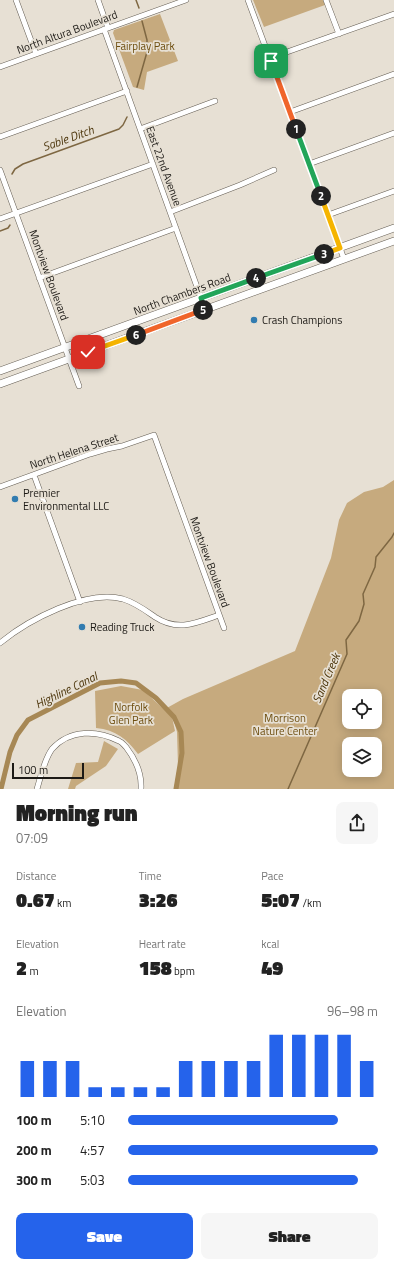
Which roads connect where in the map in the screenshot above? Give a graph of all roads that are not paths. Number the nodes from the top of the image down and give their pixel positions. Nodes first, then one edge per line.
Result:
1 (16, 0) edge
2 (98, 0) edge
3 (186, 0) edge
4 (248, 0) edge
5 (326, 0) edge
6 (394, 14) edge
7 (106, 28) junction
8 (339, 34) junction
9 (36, 54) junction
10 (270, 58) junction
11 (0, 67) edge
12 (394, 74) edge
13 (127, 91) junction
14 (215, 102) dead end
15 (290, 112) junction
16 (140, 129) junction
17 (394, 134) edge
18 (0, 137) edge
19 (153, 164) junction
20 (309, 164) junction
21 (0, 170) edge
22 (274, 170) dead end
23 (394, 191) edge
24 (170, 212) junction
25 (16, 213) junction
26 (328, 215) junction
27 (0, 219) edge
28 (176, 228) junction
29 (394, 228) edge
30 (394, 241) edge
31 (340, 248) junction
32 (344, 259) junction
33 (39, 278) junction
34 (201, 298) junction
35 (205, 309) junction
36 (64, 348) junction
37 (69, 359) junction
38 (0, 371) edge
39 (0, 384) edge
40 (79, 386) dead end
41 (154, 435) joint
42 (34, 474) junction
43 (0, 487) edge
44 (80, 602) junction
45 (219, 614) junction
46 (224, 628) dead end
47 (0, 643) edge
48 (37, 789) edge
49 (141, 789) edge

1 - 9 street
2 - 7 street, East 22nd Avenue
3 - 7 street, North Altura Boulevard
4 - 10 street
5 - 8 street
6 - 8 street
7 - 9 street, North Altura Boulevard
7 - 13 street, East 22nd Avenue
8 - 10 street
9 - 11 street, North Altura Boulevard
10 - 15 street
12 - 15 street
13 - 16 street, East 22nd Avenue
13 - 18 street
14 - 16 street
15 - 20 street
16 - 19 street, East 22nd Avenue
17 - 20 street
19 - 24 street, East 22nd Avenue
19 - 25 street
20 - 26 street
21 - 25 street, Montview Boulevard
22 - 24 street
23 - 26 street
24 - 28 street, East 22nd Avenue
25 - 27 street
25 - 33 street, Montview Boulevard
26 - 31 street
28 - 33 street
28 - 34 street, East 22nd Avenue
29 - 31 main road, North Chambers Road
30 - 32 main road, North Chambers Road
31 - 32 street
31 - 34 main road, North Chambers Road
32 - 35 main road, North Chambers Road
33 - 36 street, Montview Boulevard
34 - 35 street, East 22nd Avenue
34 - 36 main road, North Chambers Road
35 - 37 main road, North Chambers Road
36 - 37 street, Montview Boulevard
36 - 38 main road, North Chambers Road
37 - 39 main road, North Chambers Road
37 - 40 street, Montview Boulevard
41 - 42 street, North Helena Street
41 - 45 street, Montview Boulevard
42 - 43 street, North Helena Street
42 - 44 street
44 - 45 street
44 - 47 street
45 - 46 street, Montview Boulevard
48 - 49 street

